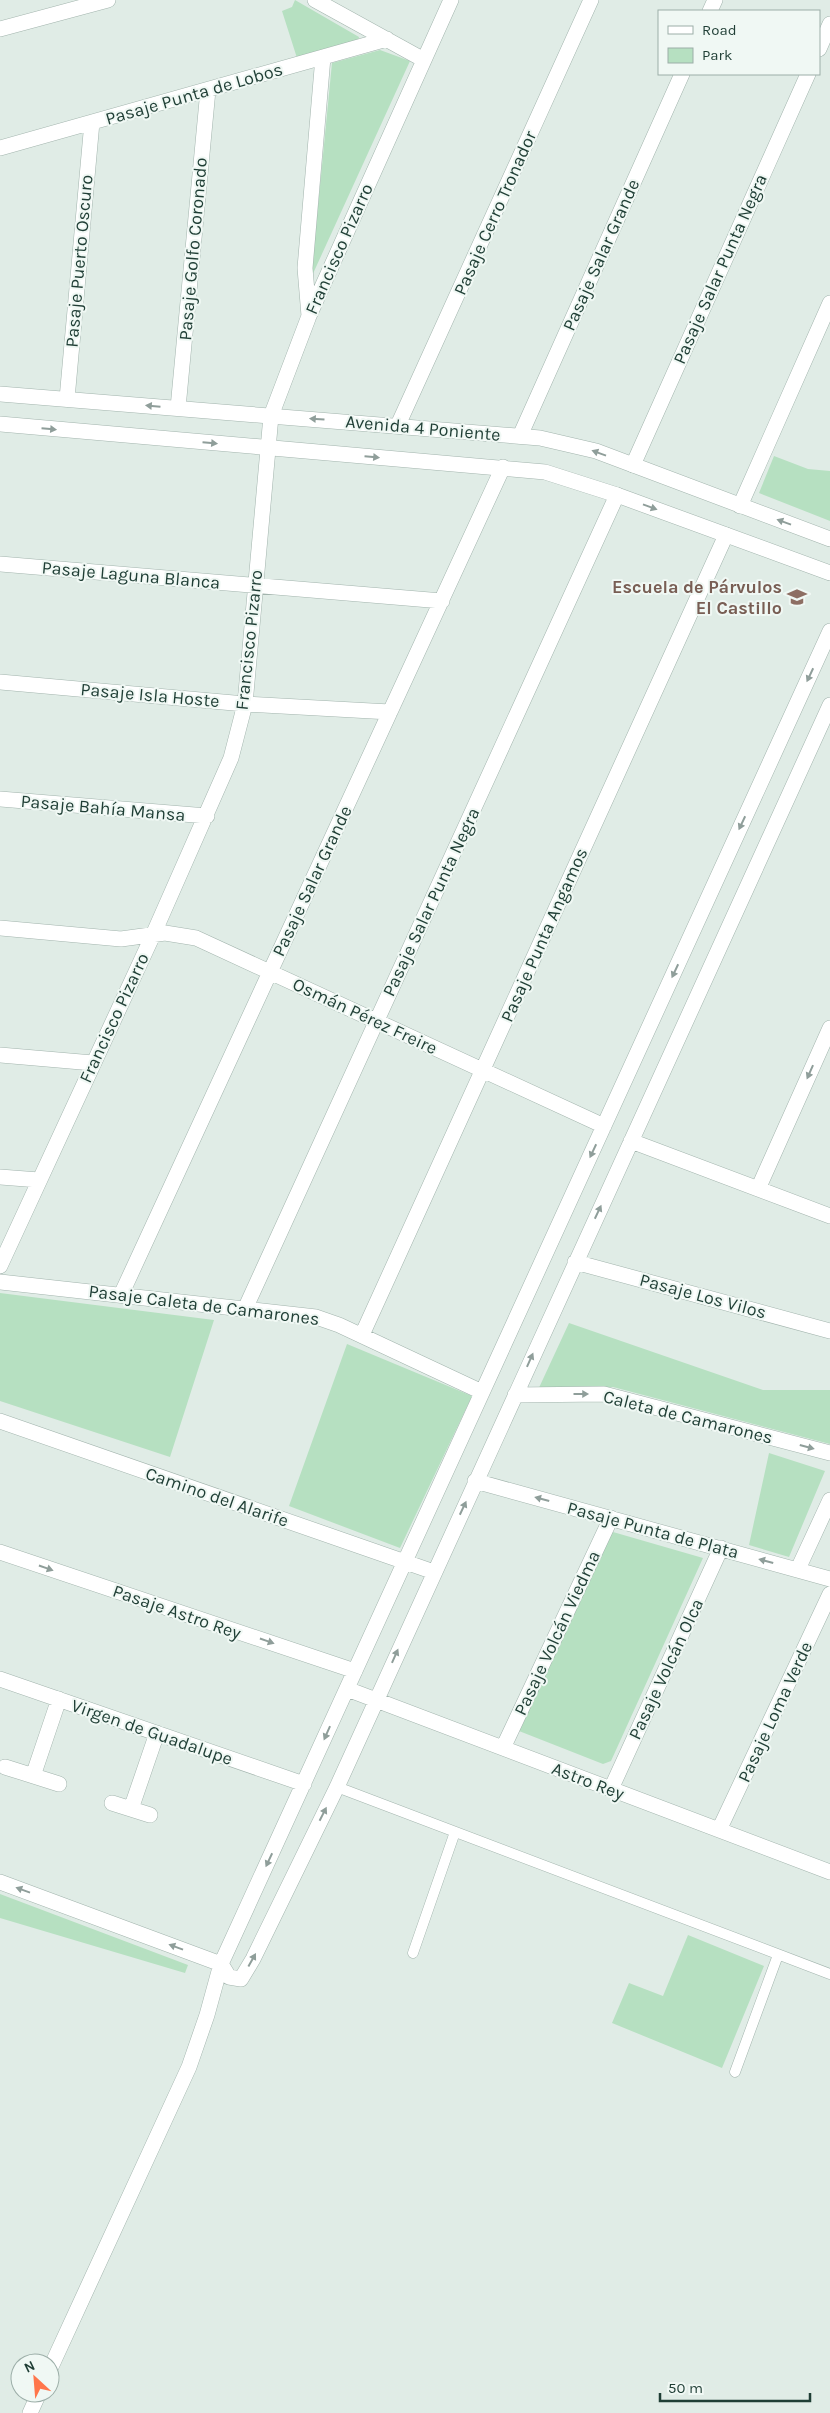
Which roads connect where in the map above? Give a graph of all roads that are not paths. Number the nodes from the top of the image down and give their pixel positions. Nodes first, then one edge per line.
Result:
1 (108, 0) edge
2 (315, 0) edge
3 (451, 0) edge
4 (591, 0) edge
5 (830, 24) edge
6 (0, 29) edge
7 (387, 39) junction
8 (820, 47) edge
9 (323, 57) junction
10 (424, 60) junction
11 (682, 75) edge
12 (808, 75) edge
13 (208, 90) junction
14 (92, 122) junction
15 (0, 148) edge
16 (830, 303) edge
17 (309, 316) junction
18 (0, 394) edge
19 (67, 399) junction
20 (178, 408) junction
21 (271, 416) junction
22 (0, 424) edge
23 (398, 425) junction
24 (520, 436) junction
25 (267, 448) junction
26 (633, 465) junction
27 (503, 467) junction
28 (618, 495) junction
29 (740, 506) junction
30 (726, 535) junction
31 (830, 539) edge
32 (0, 564) edge
33 (830, 572) edge
34 (254, 585) junction
35 (442, 600) junction
36 (830, 631) edge
37 (0, 682) edge
38 (245, 704) junction
39 (830, 704) edge
40 (390, 712) junction
41 (0, 799) edge
42 (207, 816) junction
43 (0, 928) edge
44 (153, 935) junction
45 (270, 972) junction
46 (376, 1021) junction
47 (830, 1028) edge
48 (0, 1055) edge
49 (93, 1063) junction
50 (483, 1070) junction
51 (604, 1126) junction
52 (631, 1141) junction
53 (0, 1177) edge
54 (39, 1180) junction
55 (758, 1189) junction
56 (830, 1216) edge
57 (575, 1262) junction
58 (0, 1266) edge
59 (0, 1282) edge
60 (121, 1295) junction
61 (245, 1309) junction
62 (830, 1331) edge
63 (362, 1335) junction
64 (482, 1392) junction
65 (515, 1395) junction
66 (0, 1421) edge
67 (830, 1453) edge
68 (475, 1481) junction
69 (830, 1500) edge
70 (611, 1518) junction
71 (722, 1548) junction
72 (0, 1552) edge
73 (404, 1562) junction
74 (798, 1569) junction
75 (434, 1572) junction
76 (830, 1579) edge
77 (830, 1594) edge
78 (355, 1671) junction
79 (0, 1679) edge
80 (347, 1689) junction
81 (59, 1699) junction
82 (375, 1700) junction
83 (157, 1733) junction
84 (503, 1748) junction
85 (5, 1767) dead end
86 (33, 1776) junction
87 (59, 1784) dead end
88 (304, 1784) junction
89 (337, 1787) junction
90 (611, 1789) junction
91 (112, 1804) dead end
92 (131, 1809) junction
93 (150, 1815) dead end
94 (719, 1830) junction
95 (455, 1832) junction
96 (830, 1872) edge
97 (0, 1882) edge
98 (413, 1953) dead end
99 (778, 1955) junction
100 (221, 1964) junction
101 (830, 1974) edge
102 (736, 2072) dead end
103 (57, 2353) edge

1 - 6 street
2 - 7 street
3 - 10 street, Francisco Pizarro
4 - 23 street, Pasaje Cerro Tronador
5 - 8 street
7 - 9 street, Pasaje Punta de Lobos
7 - 10 street
9 - 13 street, Pasaje Punta de Lobos
9 - 17 street
10 - 17 street, Francisco Pizarro
11 - 24 street, Pasaje Salar Grande
12 - 26 street, Pasaje Salar Punta Negra
13 - 14 street, Pasaje Punta de Lobos
13 - 20 street, Pasaje Golfo Coronado
14 - 15 street, Pasaje Punta de Lobos
14 - 19 street, Pasaje Puerto Oscuro
16 - 29 street
17 - 21 street, Francisco Pizarro
18 - 19 street, Avenida 4 Poniente
20 -> 19 street, Avenida 4 Poniente
20 - 21 street, Avenida 4 Poniente
23 -> 21 street, Avenida 4 Poniente
21 - 25 street, Francisco Pizarro
22 -> 25 street, Avenida 4 Poniente
23 - 24 street, Avenida 4 Poniente
26 -> 24 street, Avenida 4 Poniente
25 -> 27 street, Avenida 4 Poniente
25 - 34 street, Francisco Pizarro
26 - 29 street, Avenida 4 Poniente
27 - 28 street, Avenida 4 Poniente
27 - 35 street, Pasaje Salar Grande
28 -> 30 street, Avenida 4 Poniente
28 - 46 street, Pasaje Salar Punta Negra
31 -> 29 street, Avenida 4 Poniente
30 - 33 street, Avenida 4 Poniente
30 - 50 street, Pasaje Punta Angamos
32 - 34 street, Pasaje Laguna Blanca
34 - 35 street, Pasaje Laguna Blanca
34 - 38 street, Francisco Pizarro
35 - 40 street, Pasaje Salar Grande
36 -> 51 street
37 - 38 street, Pasaje Isla Hoste
38 - 40 street, Pasaje Isla Hoste
38 - 42 street, Francisco Pizarro
39 - 52 street
40 - 45 street, Pasaje Salar Grande
41 - 42 street, Pasaje Bahía Mansa
42 - 44 street, Francisco Pizarro
43 - 44 street, Osmán Pérez Freire
44 - 45 street, Osmán Pérez Freire
44 - 49 street, Francisco Pizarro
45 - 46 street, Osmán Pérez Freire
45 - 60 street, Pasaje Salar Grande
46 - 50 street, Osmán Pérez Freire
46 - 61 street, Pasaje Salar Punta Negra
47 -> 55 street
48 - 49 street
49 - 54 street, Francisco Pizarro
50 - 51 street, Osmán Pérez Freire
50 - 63 street, Pasaje Punta Angamos
51 -> 64 street
52 - 55 street
57 -> 52 street
53 - 54 street
54 - 58 street, Francisco Pizarro
55 - 56 street
57 - 62 street, Pasaje Los Vilos
65 -> 57 street
59 - 60 street, Pasaje Caleta de Camarones
60 - 61 street, Pasaje Caleta de Camarones
61 - 63 street, Pasaje Caleta de Camarones
63 - 64 street, Pasaje Caleta de Camarones
64 - 73 street
65 -> 67 street, Caleta de Camarones
65 - 68 street
66 - 73 street, Camino del Alarife
70 -> 68 street, Pasaje Punta de Plata
75 -> 68 street
69 - 74 street
70 - 71 street, Pasaje Punta de Plata
70 - 84 street, Pasaje Volcán Viedma
74 -> 71 street, Pasaje Punta de Plata
71 - 90 street, Pasaje Volcán Olca
72 -> 78 street, Pasaje Astro Rey
73 - 75 street, Camino del Alarife
73 - 78 street
74 - 76 street, Pasaje Punta de Plata
82 -> 75 street
77 - 94 street, Pasaje Loma Verde
78 - 80 street
79 - 81 street, Virgen de Guadalupe
80 - 82 street, Astro Rey
80 -> 88 street
81 - 83 street, Virgen de Guadalupe
81 - 86 street
82 - 84 street, Astro Rey
82 - 89 street
83 - 88 street, Virgen de Guadalupe
83 - 92 street
84 - 90 street, Astro Rey
85 - 86 street
86 - 87 street
88 -> 100 street
89 - 95 lane
100 -> 89 street
90 - 94 street, Astro Rey
91 - 92 street
92 - 93 street
94 - 96 street, Astro Rey
95 - 98 lane
95 - 99 lane
100 -> 97 street
99 - 101 lane
99 - 102 lane
100 - 103 street

